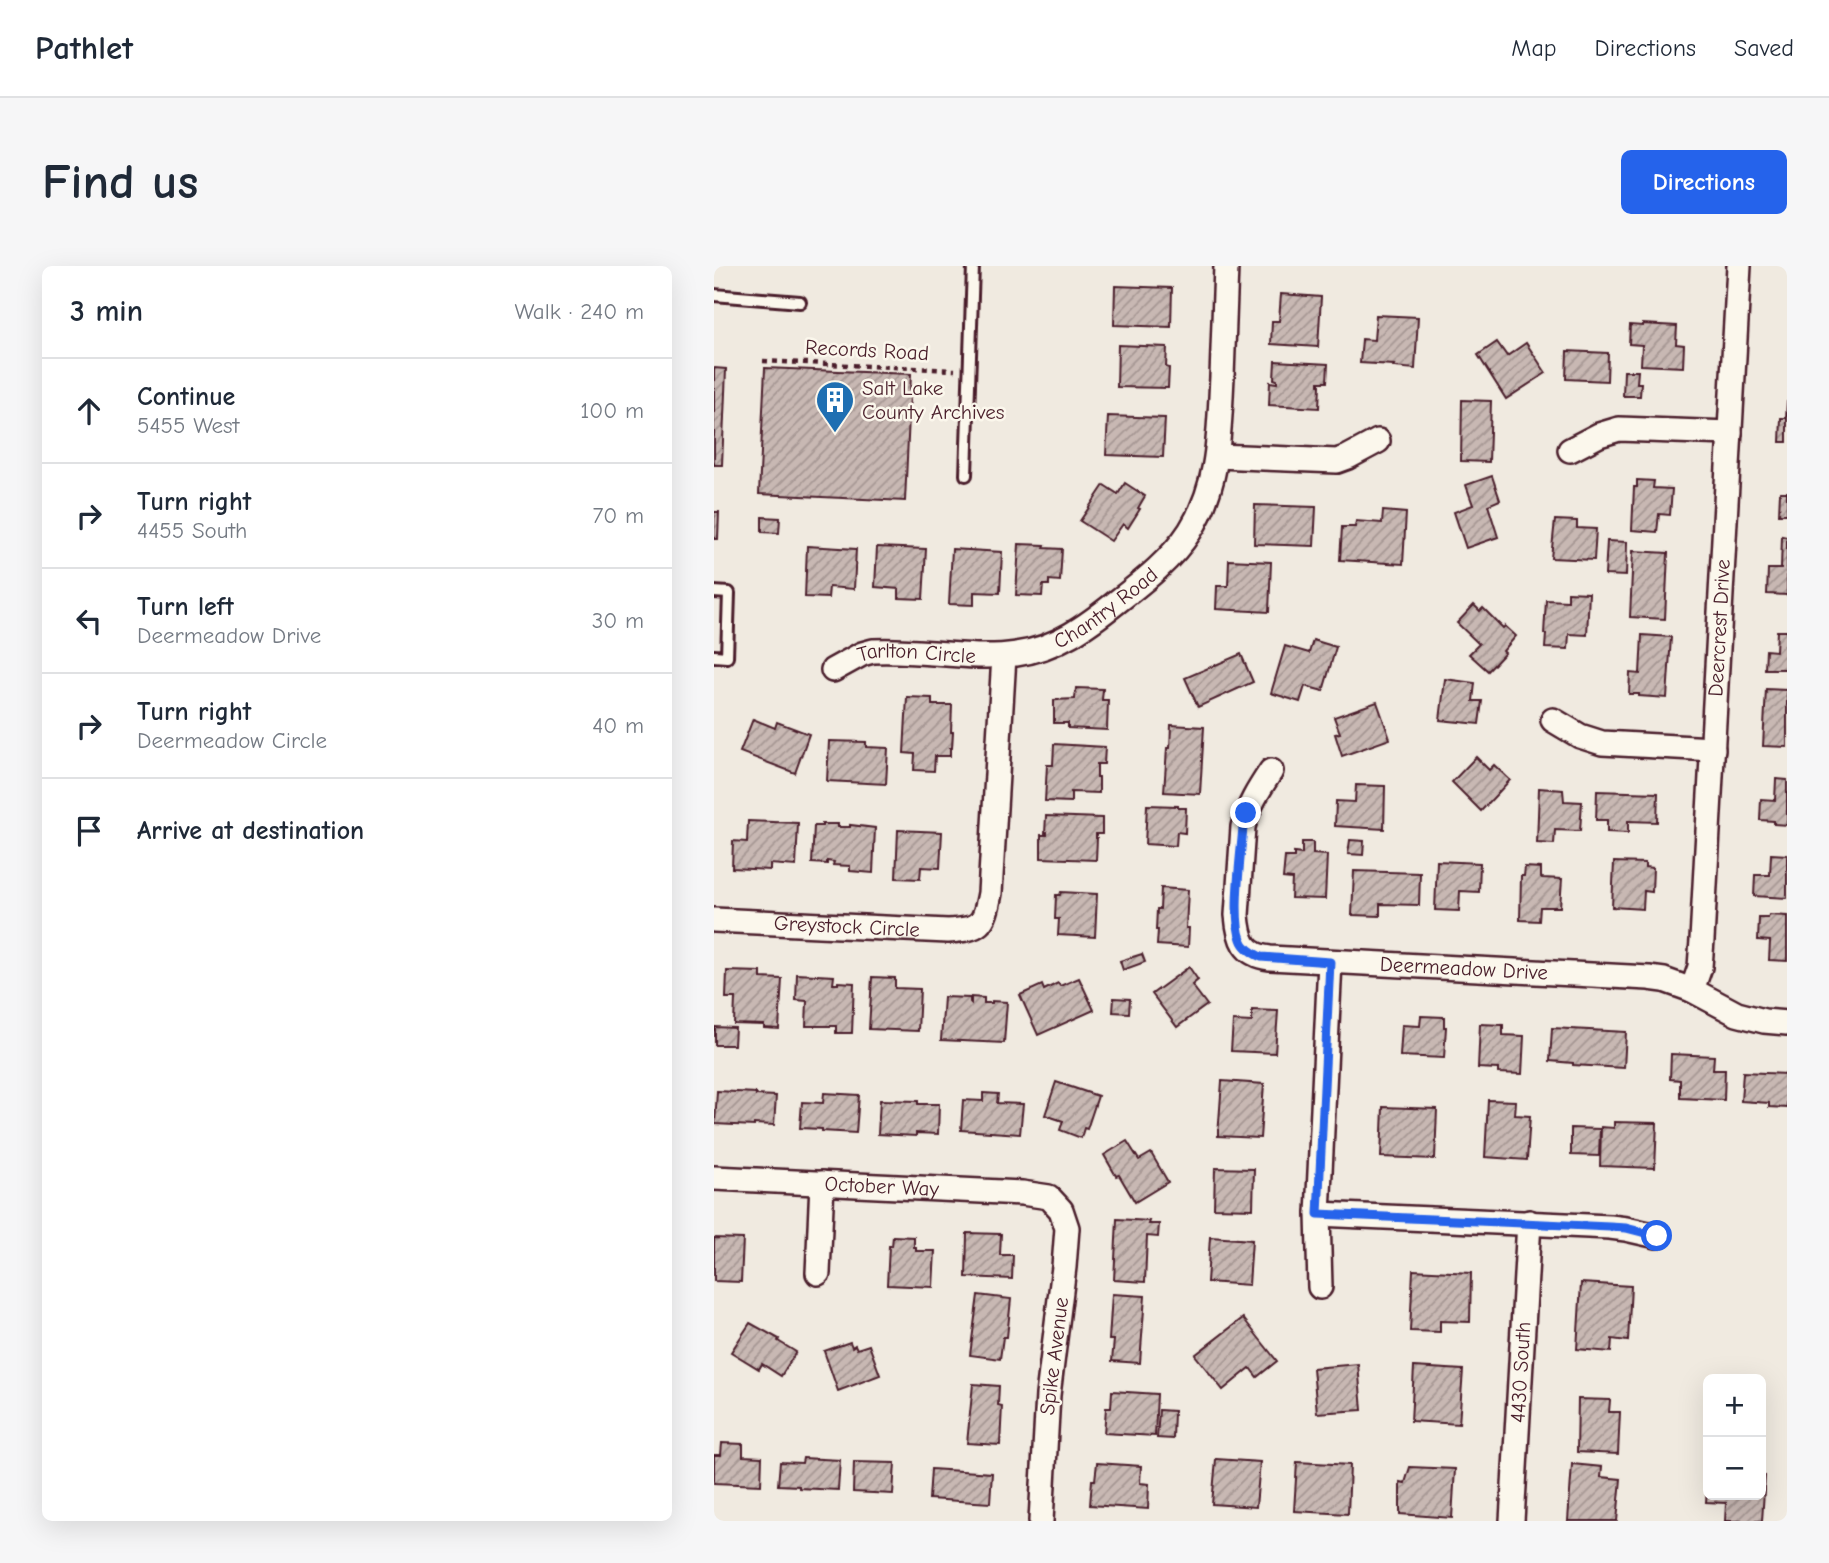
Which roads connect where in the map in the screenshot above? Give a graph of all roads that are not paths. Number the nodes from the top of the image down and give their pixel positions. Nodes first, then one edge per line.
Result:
1 (973, 266) edge
2 (1226, 266) edge
3 (1739, 266) edge
4 (714, 295) edge
5 (800, 302) dead end
6 (1730, 433) junction
7 (1378, 441) dead end
8 (1570, 450) dead end
9 (1217, 456) junction
10 (966, 475) dead end
11 (714, 592) edge
12 (714, 656) edge
13 (1004, 656) junction
14 (833, 670) dead end
15 (1553, 720) dead end
16 (1713, 749) junction
17 (1271, 771) dead end
18 (714, 920) edge
19 (1330, 962) junction
20 (1692, 990) junction
21 (1787, 1023) edge
22 (714, 1178) edge
23 (822, 1183) junction
24 (1049, 1197) joint
25 (1318, 1214) junction
26 (1529, 1222) junction
27 (1657, 1236) dead end
28 (818, 1273) dead end
29 (1320, 1287) dead end
30 (1041, 1521) edge
31 (1512, 1521) edge

1 - 10 lane
2 - 9 street, Chantry Road
3 - 6 street, Deercrest Drive
4 - 5 lane
6 - 8 street
6 - 16 street, Deercrest Drive
7 - 9 street
9 - 13 street, Chantry Road
11 - 12 lane
13 - 14 street, Tarlton Circle
13 - 18 street, Greystock Circle
15 - 16 street
16 - 20 street, Deercrest Drive
17 - 19 street, Deermeadow Drive
19 - 20 street, Deermeadow Drive
19 - 25 street
20 - 21 street, Deermeadow Drive
22 - 23 street, October Way
23 - 24 street, October Way
23 - 28 street
24 - 30 street, Spike Avenue
25 - 26 street
25 - 29 street
26 - 27 street
26 - 31 street, 4430 South

